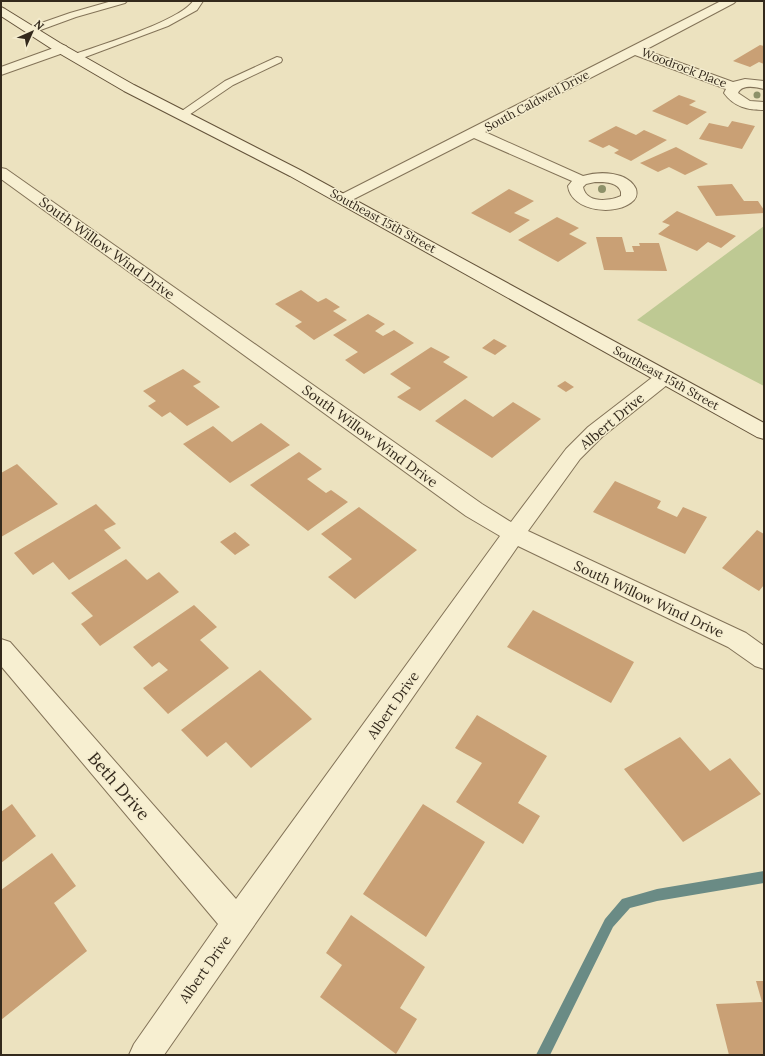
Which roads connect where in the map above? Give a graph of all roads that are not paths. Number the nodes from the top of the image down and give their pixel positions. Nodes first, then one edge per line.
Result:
1 (122, 1) edge
2 (198, 1) edge
3 (730, 1) edge
4 (1, 11) edge
5 (31, 30) junction
6 (62, 49) junction
7 (634, 50) junction
8 (76, 57) junction
9 (277, 60) dead end
10 (1, 71) edge
11 (764, 85) edge
12 (734, 87) junction
13 (764, 106) edge
14 (182, 115) junction
15 (475, 133) junction
16 (1, 172) edge
17 (581, 180) dead end
18 (343, 199) junction
19 (665, 377) junction
20 (764, 432) edge
21 (514, 534) junction
22 (1, 649) edge
23 (764, 659) edge
24 (237, 923) junction
25 (145, 1055) edge

1 - 5 lane
2 - 8 lane
3 - 7 street, South Caldwell Drive
4 - 5 street, Southeast 15th Street
5 - 6 street, Southeast 15th Street
6 - 8 street, Southeast 15th Street
6 - 10 street
7 - 12 street, Woodrock Place
7 - 15 street, South Caldwell Drive
8 - 14 street, Southeast 15th Street
9 - 14 lane
11 - 12 street, Woodrock Place
12 - 13 street, Woodrock Place
14 - 18 street, Southeast 15th Street
15 - 17 street
15 - 18 street, South Caldwell Drive
16 - 21 street, South Willow Wind Drive
18 - 19 street, Southeast 15th Street
19 - 20 street, Southeast 15th Street
19 - 21 street, Albert Drive
21 - 23 street, South Willow Wind Drive
21 - 24 street, Albert Drive
22 - 24 street, Beth Drive
24 - 25 street, Albert Drive

